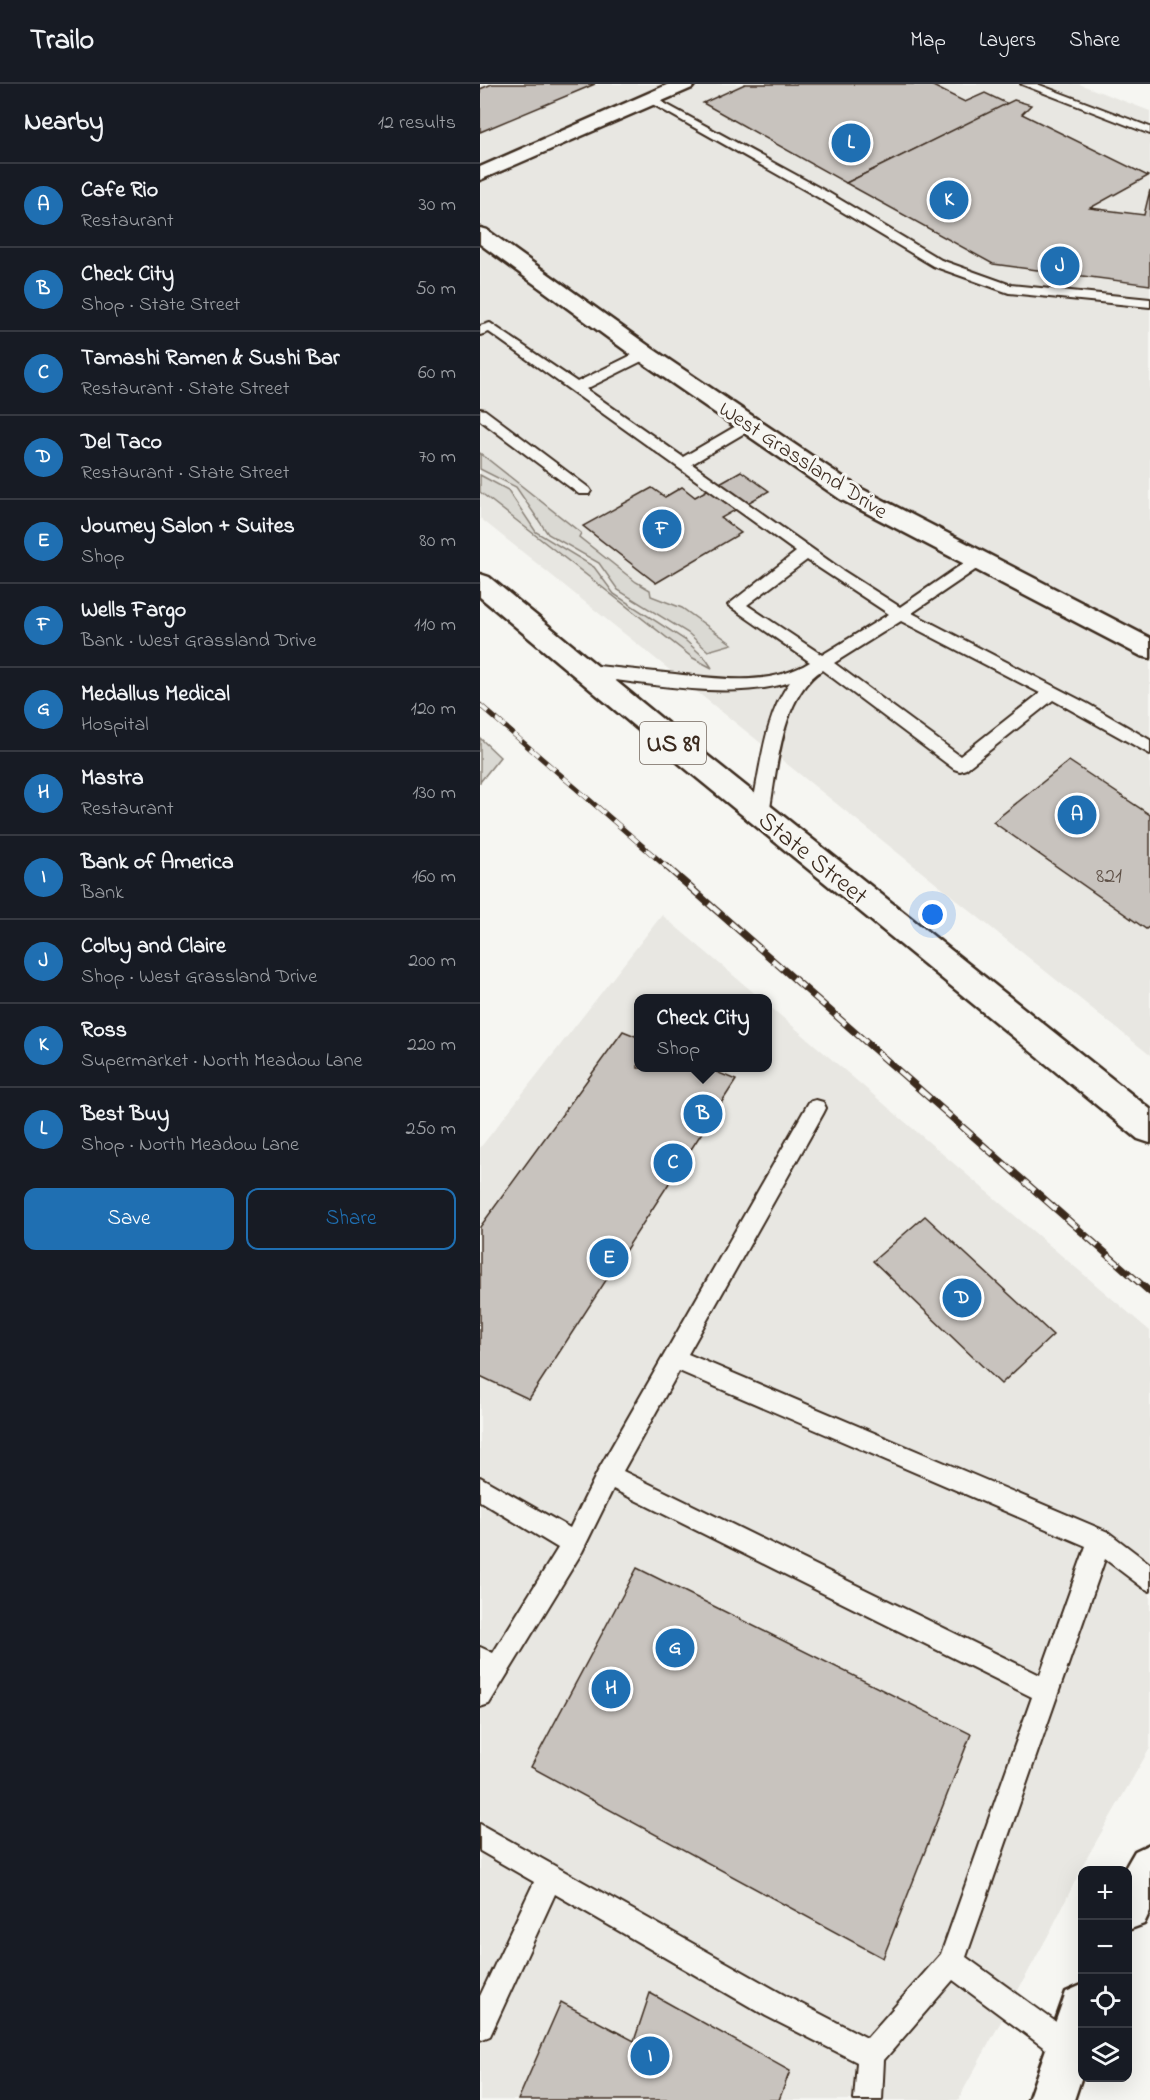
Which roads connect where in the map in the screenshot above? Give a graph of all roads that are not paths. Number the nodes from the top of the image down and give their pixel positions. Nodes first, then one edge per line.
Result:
1 (685, 84) edge
2 (1027, 84) edge
3 (651, 99) junction
4 (1150, 131) edge
5 (480, 174) edge
6 (480, 234) edge
7 (1150, 303) edge
8 (480, 332) edge
9 (645, 354) junction
10 (576, 388) junction
11 (480, 414) edge
12 (748, 425) junction
13 (682, 464) junction
14 (584, 491) dead end
15 (807, 552) junction
16 (978, 560) junction
17 (480, 583) edge
18 (900, 614) junction
19 (1150, 649) edge
20 (815, 667) junction
21 (588, 671) junction
22 (1052, 692) junction
23 (1150, 748) edge
24 (760, 814) junction
25 (816, 1108) dead end
26 (1150, 1129) edge
27 (674, 1358) junction
28 (609, 1475) junction
29 (480, 1488) edge
30 (1100, 1540) junction
31 (574, 1544) junction
32 (1150, 1579) edge
33 (489, 1663) edge
34 (1048, 1692) junction
35 (480, 1695) edge
36 (480, 1837) edge
37 (1150, 1866) edge
38 (550, 1877) junction
39 (1132, 1900) edge
40 (951, 1962) junction
41 (480, 2026) edge
42 (1075, 2028) edge
43 (872, 2055) junction
44 (868, 2100) edge
45 (1051, 2100) edge

1 - 3 street
2 - 4 lane
3 - 5 street
3 - 7 lane
6 - 9 street, West Grassland Drive
8 - 10 lane
9 - 10 lane
9 - 12 street, West Grassland Drive
10 - 13 lane
11 - 14 lane
12 - 13 lane
12 - 16 street, West Grassland Drive
13 - 15 lane
15 - 18 lane
15 - 20 lane
16 - 18 lane
16 - 19 street, West Grassland Drive
17 - 21 street, State Street / US 89
18 - 20 lane
18 - 22 lane
20 - 21 lane
20 - 22 lane
20 - 24 lane
21 - 24 street, State Street / US 89
22 - 23 lane
24 - 26 street, State Street / US 89
25 - 27 lane
27 - 28 lane
27 - 30 lane
28 - 31 lane
28 - 34 lane
29 - 31 lane
30 - 32 lane
30 - 34 lane
31 - 33 lane
33 - 35 lane
34 - 40 lane
36 - 38 lane
37 - 39 street
38 - 41 lane
38 - 43 lane
40 - 42 lane
40 - 43 lane
42 - 45 street
43 - 44 lane

